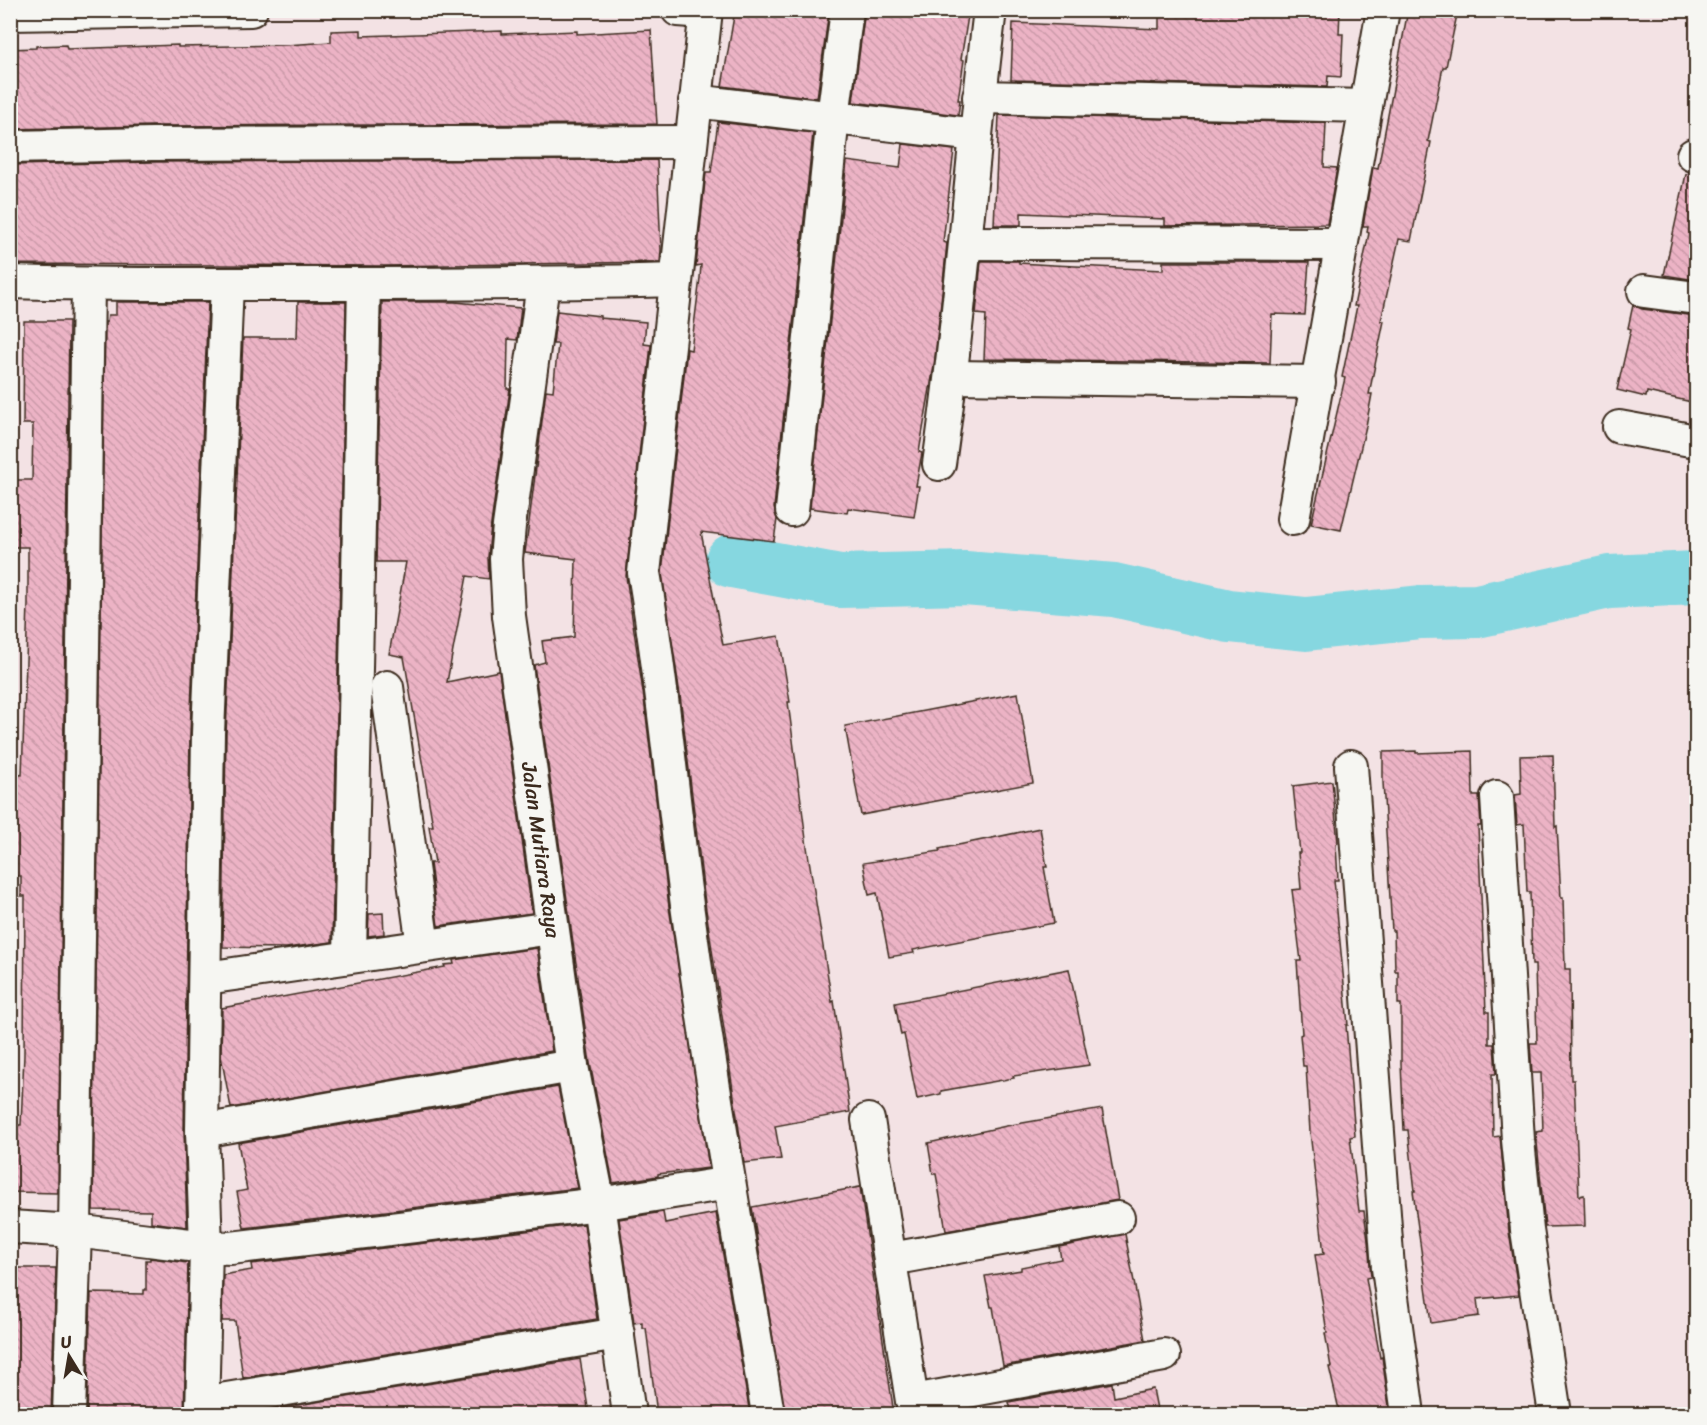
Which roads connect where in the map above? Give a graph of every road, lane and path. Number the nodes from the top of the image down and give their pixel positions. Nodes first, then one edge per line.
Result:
1 (251, 10) edge
2 (847, 10) edge
3 (990, 10) edge
4 (1383, 10) edge
5 (697, 11) edge
6 (10, 14) edge
7 (979, 97) junction
8 (695, 101) junction
9 (1366, 106) junction
10 (832, 117) junction
11 (976, 135) junction
12 (691, 142) junction
13 (10, 147) edge
14 (966, 243) junction
15 (1341, 244) junction
16 (676, 280) junction
17 (10, 282) edge
18 (88, 284) junction
19 (227, 284) junction
20 (364, 284) junction
21 (543, 284) junction
22 (1644, 291) dead end
23 (1696, 298) edge
24 (952, 376) junction
25 (1319, 382) junction
26 (1619, 427) dead end
27 (1696, 441) edge
28 (939, 464) dead end
29 (792, 510) dead end
30 (1293, 519) dead end
31 (387, 687) dead end
32 (1351, 766) dead end
33 (1497, 797) dead end
34 (551, 928) junction
35 (423, 946) junction
36 (350, 956) junction
37 (206, 978) junction
38 (572, 1066) junction
39 (868, 1120) dead end
40 (202, 1131) junction
41 (729, 1182) junction
42 (599, 1204) junction
43 (1118, 1218) dead end
44 (10, 1227) edge
45 (75, 1231) junction
46 (206, 1247) junction
47 (891, 1259) junction
48 (618, 1334) junction
49 (1164, 1355) dead end
50 (913, 1408) edge
51 (202, 1409) edge
52 (69, 1414) edge
53 (629, 1414) edge
54 (768, 1414) edge
55 (1408, 1414) edge
56 (1555, 1414) edge

1 - 6 street
2 - 10 street
3 - 7 street
4 - 9 street
5 - 8 street
7 - 9 street
7 - 11 street
8 - 10 street
8 - 12 street
9 - 15 street
10 - 11 street
10 - 29 street
11 - 14 street
12 - 13 street
12 - 16 street
14 - 15 street
14 - 24 street
15 - 25 street
16 - 21 street
16 - 41 street
17 - 18 street
18 - 19 street
18 - 45 street
19 - 20 street
19 - 37 street
20 - 21 street
20 - 36 street
21 - 34 street, Jalan Mutiara Raya
22 - 23 street
24 - 25 street
24 - 28 street
25 - 30 street
26 - 27 street
31 - 35 street
32 - 55 street
33 - 56 street
34 - 35 street
34 - 38 street, Jalan Mutiara Raya
35 - 36 street
36 - 37 street
37 - 40 street
38 - 40 street
38 - 42 street, Jalan Mutiara Raya
39 - 47 street
40 - 46 street
41 - 42 street
41 - 54 street
42 - 46 street
42 - 48 street, Jalan Mutiara Raya
43 - 47 street
44 - 45 street
45 - 46 street
45 - 52 street
46 - 51 street
47 - 50 street
48 - 51 street
48 - 53 street, Jalan Mutiara Raya
49 - 50 street

